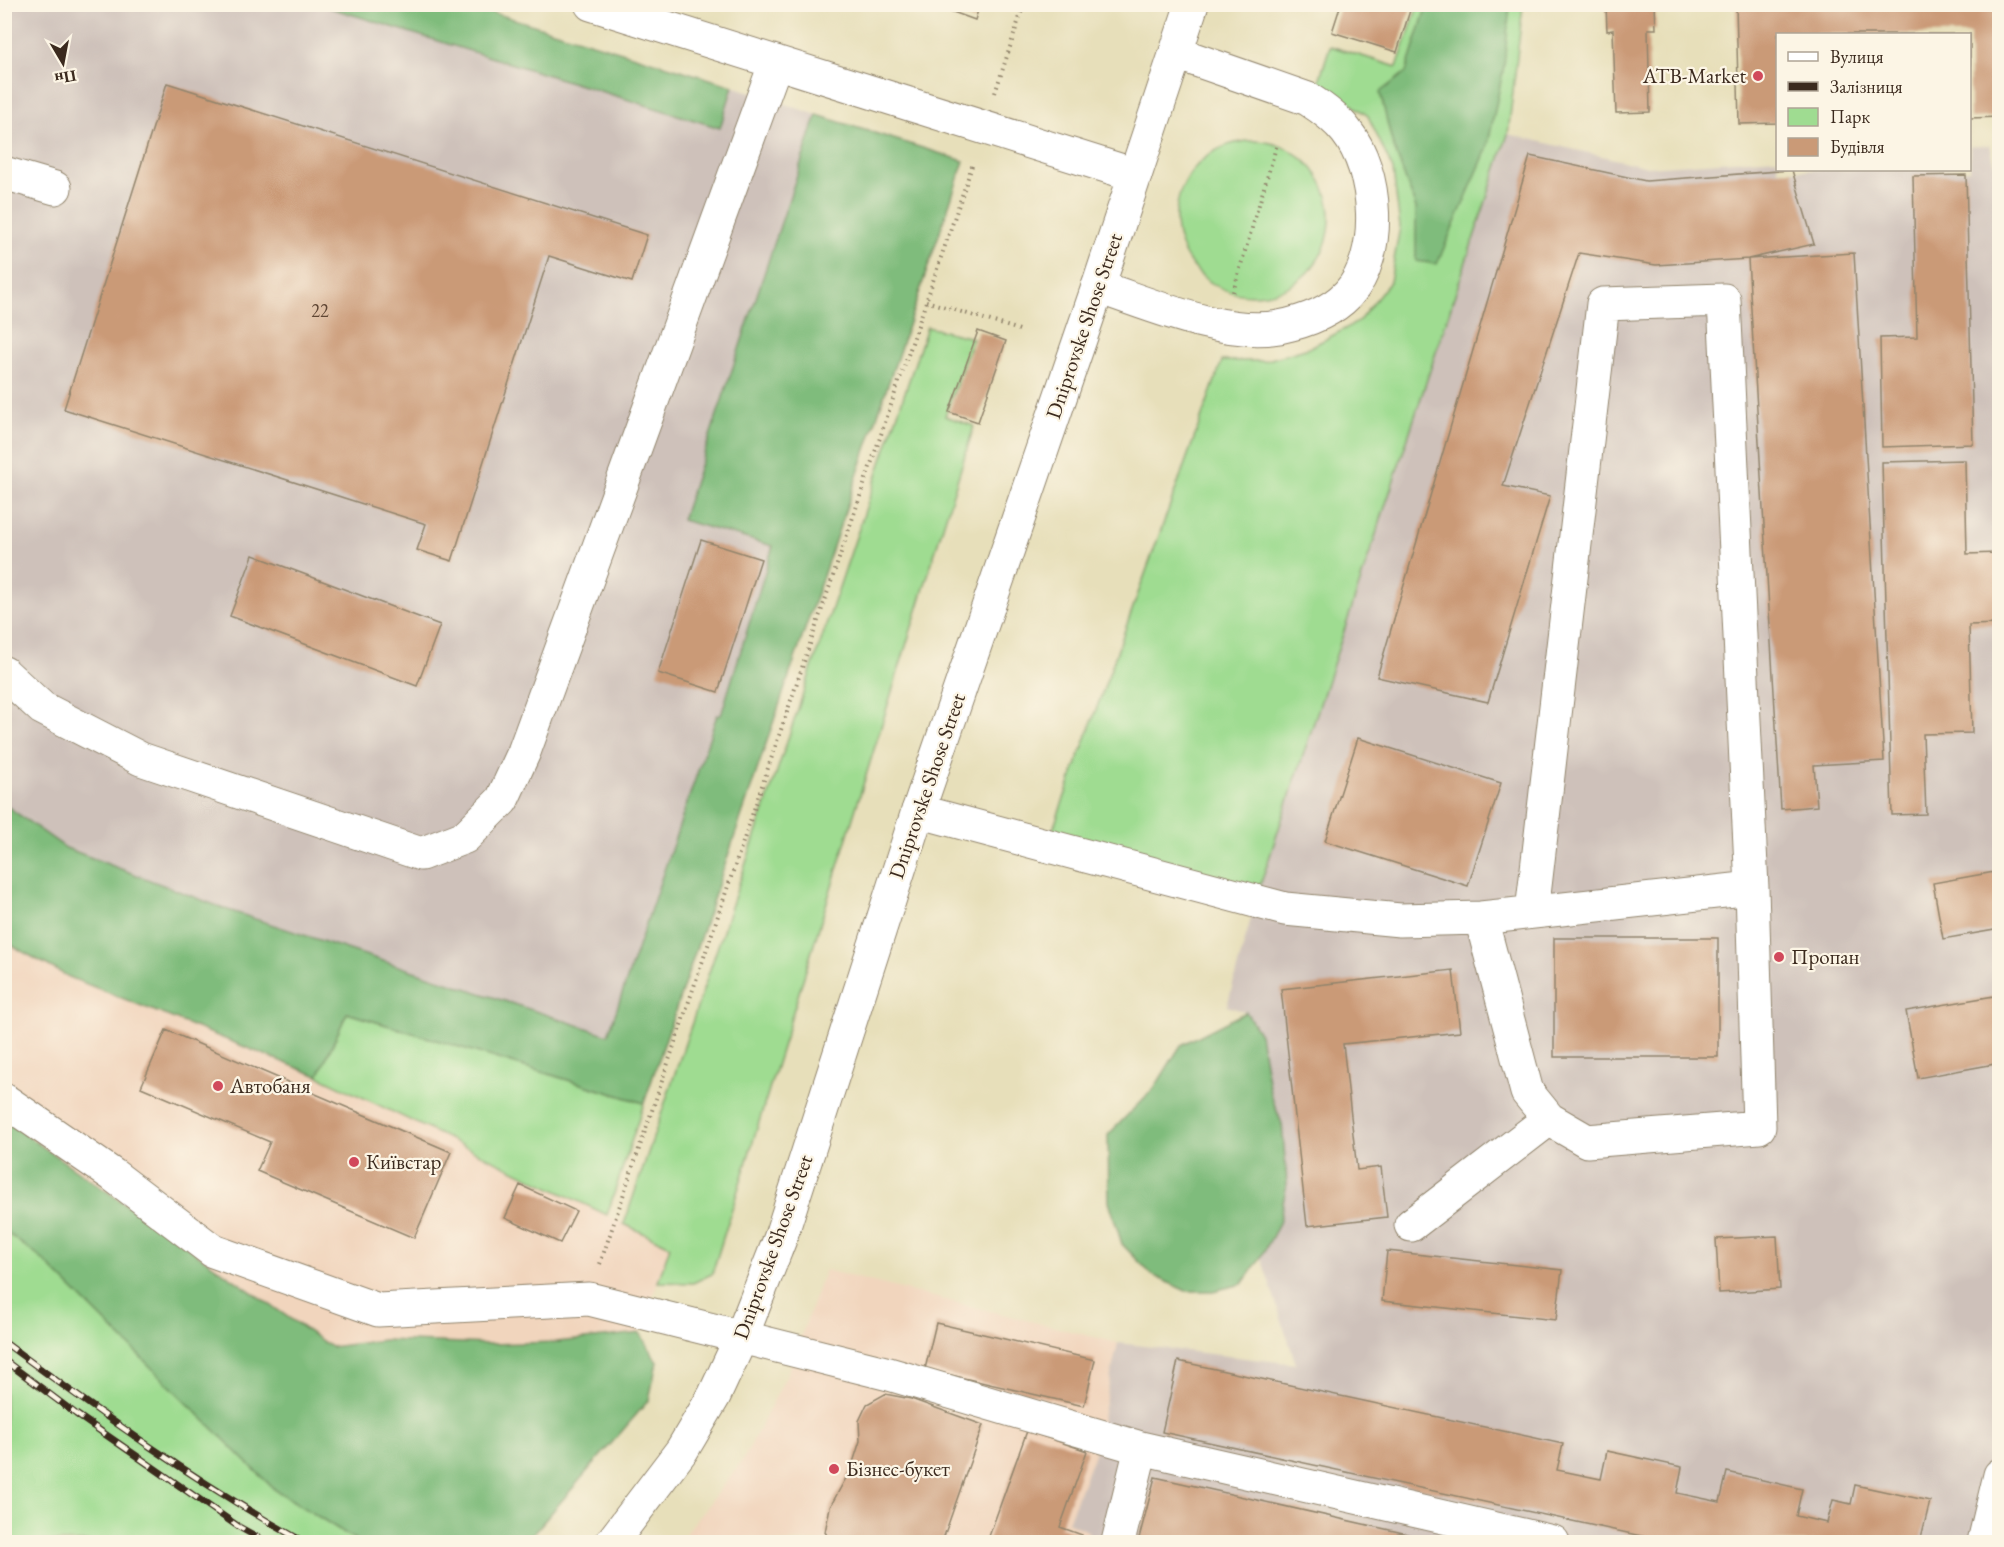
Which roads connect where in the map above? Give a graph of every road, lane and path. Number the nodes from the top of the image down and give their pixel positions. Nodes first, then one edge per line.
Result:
1 (591, 4) edge
2 (1024, 4) edge
3 (1192, 4) edge
4 (1176, 53) junction
5 (776, 62) junction
6 (984, 128) junction
7 (1277, 144) dead end
8 (4, 173) edge
9 (1135, 175) junction
10 (55, 188) dead end
11 (1098, 287) junction
12 (1233, 292) dead end
13 (926, 301) junction
14 (1023, 331) dead end
15 (4, 673) edge
16 (918, 812) junction
17 (1752, 888) junction
18 (1532, 912) junction
19 (1481, 918) junction
20 (4, 1100) edge
21 (1549, 1119) junction
22 (1411, 1225) dead end
23 (589, 1299) junction
24 (741, 1338) junction
25 (1142, 1448) junction
26 (2000, 1475) edge
27 (615, 1539) edge
28 (1118, 1542) edge
29 (1553, 1542) edge
30 (1984, 1542) edge

1 - 5 main road
2 - 6 path
3 - 4 main road, Dniprovske Shose Street
4 - 9 main road, Dniprovske Shose Street
4 - 11 main road
5 - 6 main road
5 - 15 main road
6 - 9 main road
6 - 13 path
7 - 12 path
8 - 10 main road
9 - 11 main road, Dniprovske Shose Street
11 - 16 main road, Dniprovske Shose Street
13 - 14 path
13 - 23 path
16 - 19 main road
16 - 24 main road, Dniprovske Shose Street
17 - 18 main road
17 - 18 main road
17 - 21 main road
18 - 19 main road
19 - 21 main road
20 - 23 main road
21 - 22 main road
23 - 24 main road
24 - 25 main road
24 - 27 main road, Dniprovske Shose Street
25 - 28 main road
25 - 29 main road
26 - 30 main road

